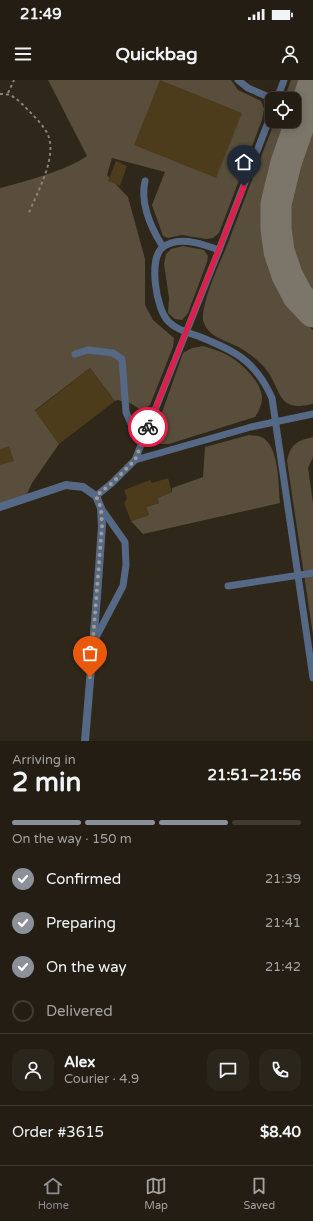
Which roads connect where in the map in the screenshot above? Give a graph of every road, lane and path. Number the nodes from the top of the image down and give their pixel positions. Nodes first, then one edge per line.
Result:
1 (14, 80) edge
2 (238, 80) edge
3 (284, 80) edge
4 (280, 92) edge
5 (8, 93) junction
6 (0, 94) edge
7 (265, 95) edge
8 (266, 128) edge
9 (145, 181) dead end
10 (28, 215) dead end
11 (163, 247) junction
12 (219, 250) junction
13 (186, 332) junction
14 (75, 354) dead end
15 (313, 414) edge
16 (275, 423) junction
17 (144, 438) junction
18 (135, 460) junction
19 (96, 496) junction
20 (0, 507) edge
21 (101, 508) junction
22 (313, 573) edge
23 (298, 575) junction
24 (228, 586) dead end
25 (93, 643) junction
26 (313, 678) edge
27 (85, 741) edge

1 - 5 path
2 - 7 lane
3 - 4 lane
5 - 6 path
5 - 10 path
8 - 12 lane
9 - 11 lane
11 - 12 lane
11 - 13 lane
12 - 13 lane
13 - 16 lane
13 - 17 lane
14 - 17 lane
15 - 16 lane
16 - 18 lane
16 - 23 lane
17 - 18 lane
18 - 19 lane
19 - 20 street
19 - 21 street
21 - 25 street
21 - 25 lane
22 - 23 lane
23 - 24 lane
23 - 26 lane
25 - 27 street

